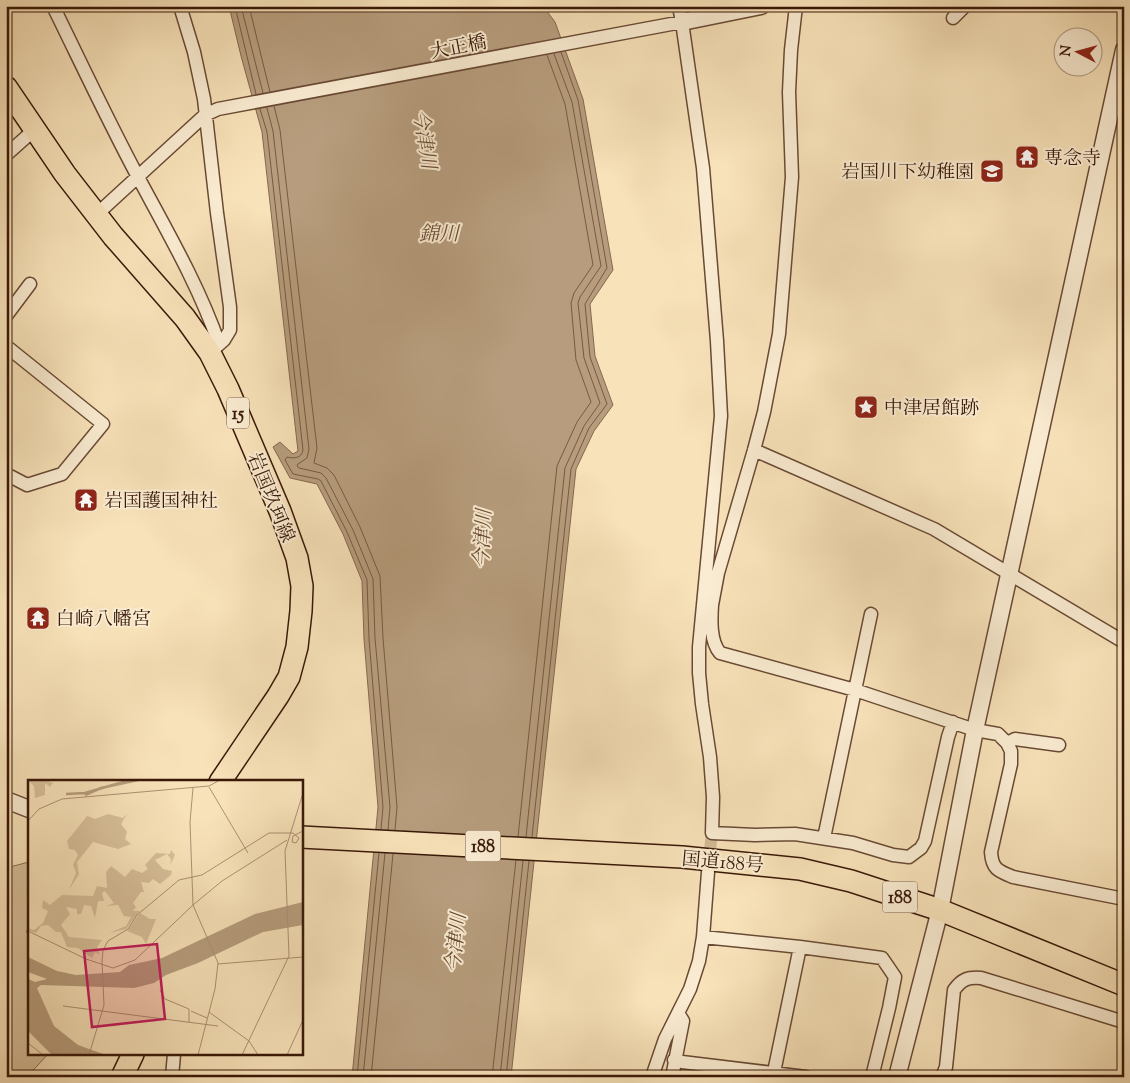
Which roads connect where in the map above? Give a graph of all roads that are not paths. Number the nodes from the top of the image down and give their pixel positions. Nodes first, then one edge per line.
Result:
1 (53, 6) edge
2 (180, 6) edge
3 (679, 6) edge
4 (762, 6) edge
5 (796, 6) edge
6 (965, 6) edge
7 (953, 18) dead end
8 (678, 23) junction
9 (1124, 50) edge
10 (6, 87) edge
11 (205, 116) junction
12 (34, 130) junction
13 (6, 155) edge
14 (138, 177) junction
15 (96, 215) junction
16 (30, 284) dead end
17 (6, 316) edge
18 (6, 346) edge
19 (215, 349) junction
20 (754, 450) junction
21 (6, 474) edge
22 (1009, 575) junction
23 (708, 604) junction
24 (871, 614) dead end
25 (1124, 642) edge
26 (855, 690) junction
27 (953, 722) junction
28 (975, 730) junction
29 (1007, 743) junction
30 (1059, 745) dead end
31 (221, 780) edge
32 (6, 800) edge
33 (28, 809) edge
34 (302, 837) edge
35 (824, 838) junction
36 (708, 872) tunnel mouth
37 (1124, 899) edge
38 (940, 910) junction
39 (703, 937) junction
40 (800, 947) junction
41 (1124, 984) edge
42 (678, 1013) junction
43 (1124, 1022) edge
44 (132, 1056) edge
45 (174, 1056) edge
46 (674, 1060) junction
47 (774, 1075) edge
48 (122, 1077) edge
49 (172, 1077) edge
50 (652, 1077) edge
51 (672, 1077) edge
52 (806, 1077) edge
53 (872, 1077) edge
54 (897, 1077) edge
55 (942, 1077) edge

1 - 14 street
2 - 11 street
3 - 8 street
4 - 8 street
5 - 20 street
6 - 7 street
8 - 11 street, 大正橋
8 - 23 street
9 - 22 street
10 - 12 main road, 岩国玖珂線 / 15
11 - 14 street
11 - 19 street
12 - 13 street
12 - 15 main road, 岩国玖珂線 / 15
14 - 15 street
14 - 19 street
15 - 19 main road, 岩国玖珂線 / 15
16 - 17 street
18 - 21 street
19 - 31 main road, 岩国玖珂線 / 15
20 - 22 street
20 - 23 street
22 - 25 street
22 - 28 street
23 - 26 street
23 - 35 street
24 - 26 street
26 - 27 street
26 - 35 street
27 - 28 street
27 - 35 street
28 - 29 street
28 - 38 street
29 - 30 street
29 - 37 street
32 - 33 street
34 - 38 main road, 国道188号 / 188
36 - 39 street
38 - 41 main road, 国道188号 / 188
38 - 54 street
39 - 40 street
39 - 42 street
40 - 47 street
40 - 53 street
42 - 46 street
42 - 50 street
43 - 55 street
44 - 48 main road
45 - 49 street
46 - 47 street
46 - 51 street
47 - 52 street

